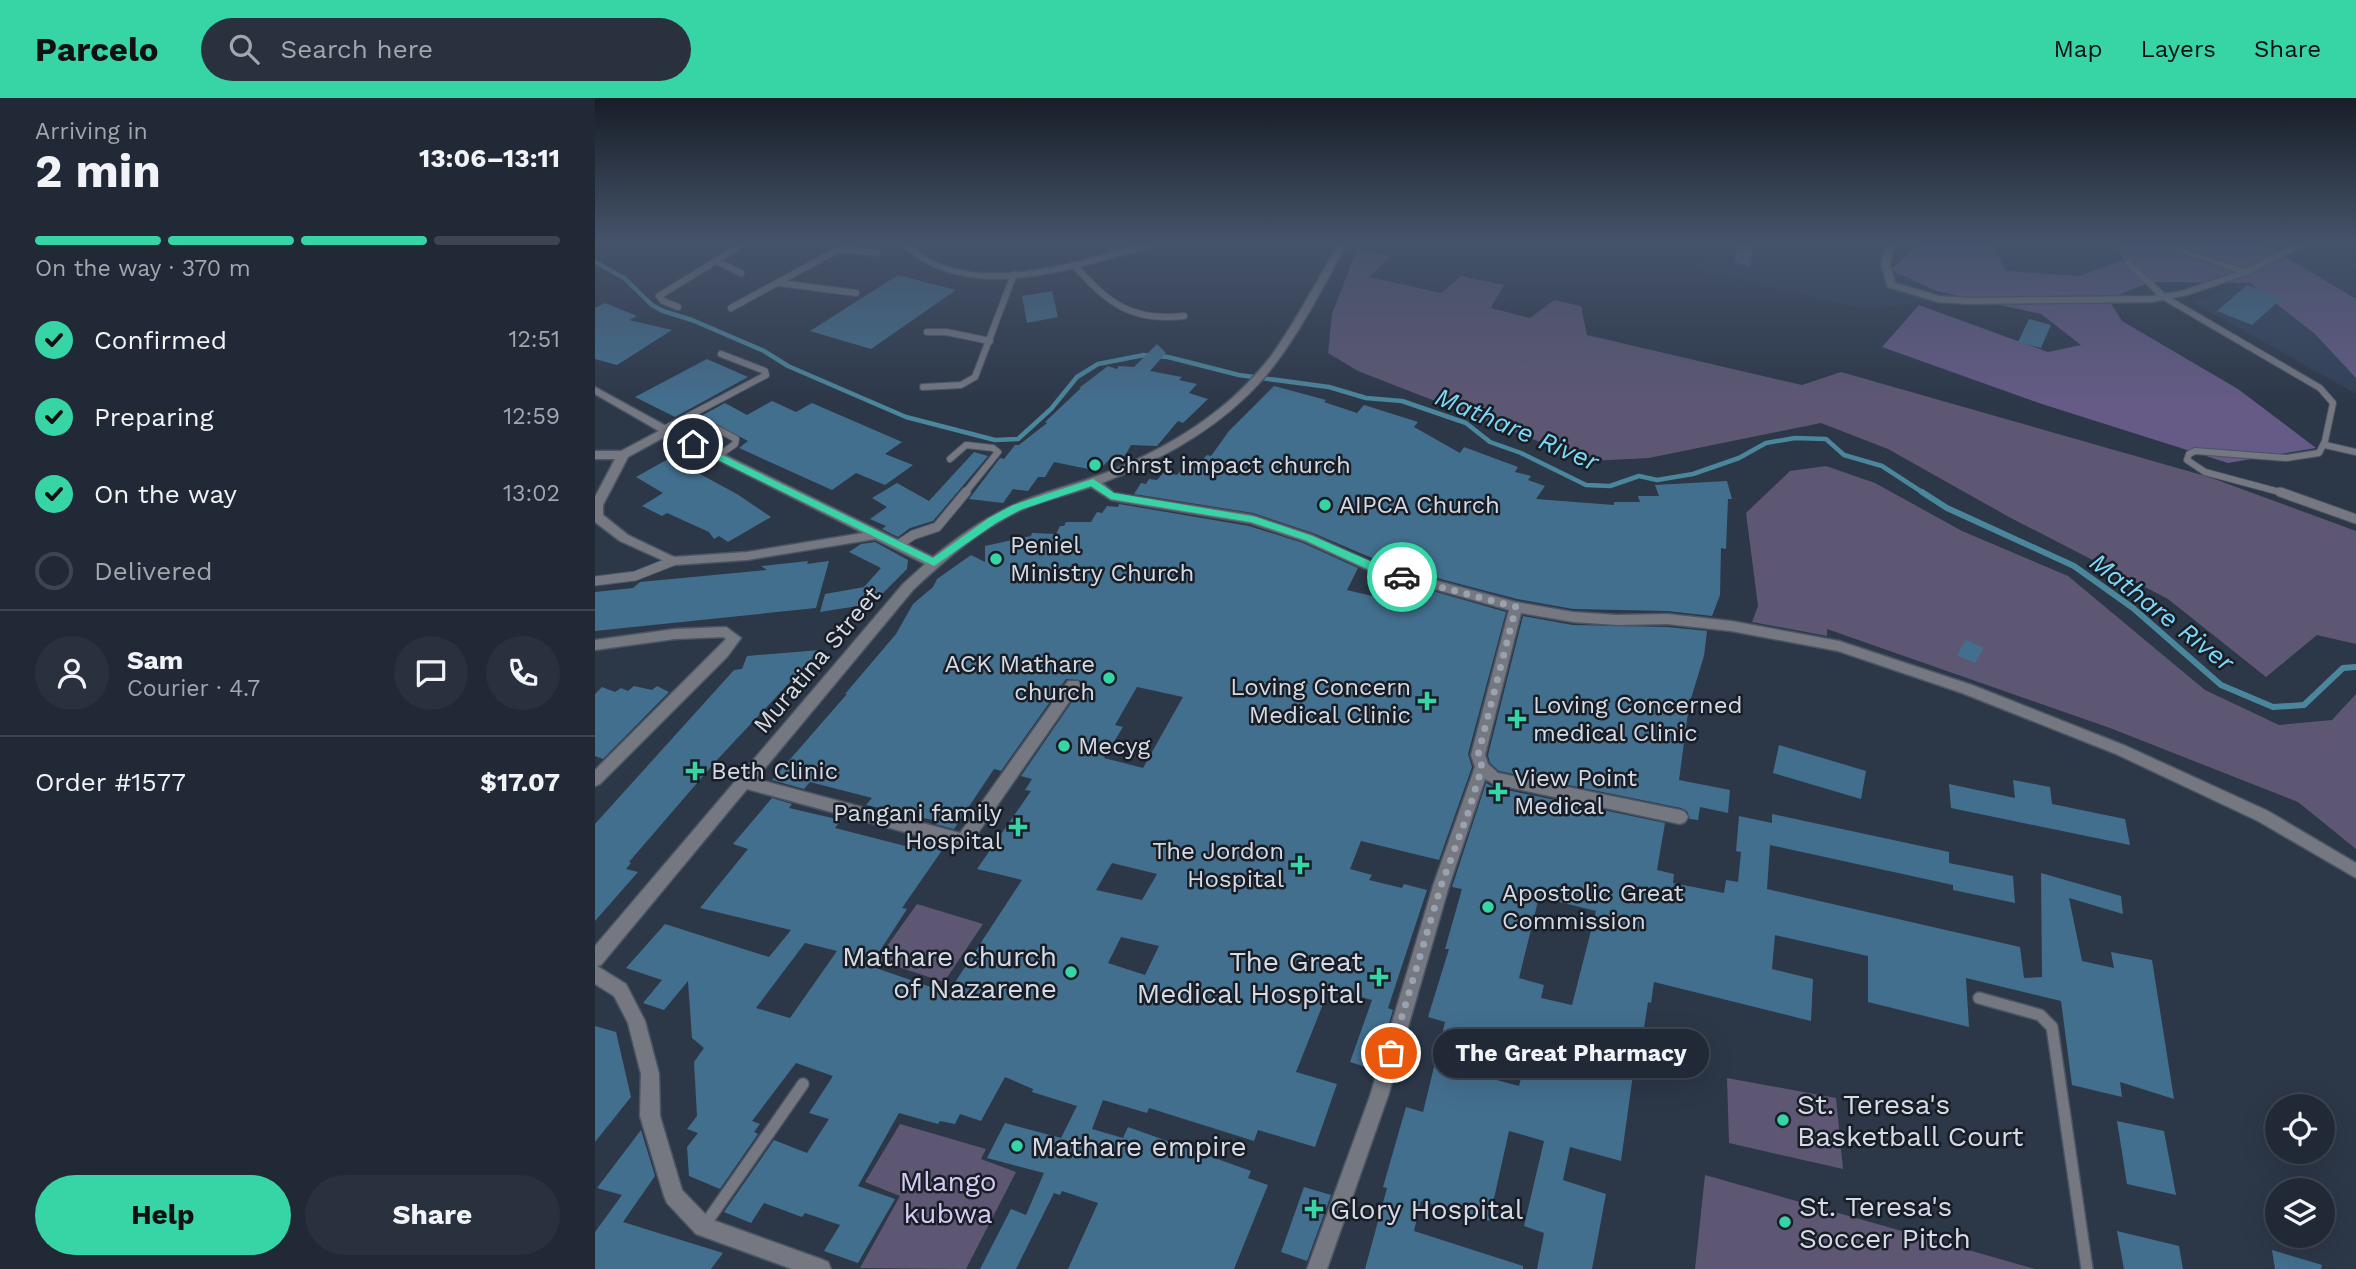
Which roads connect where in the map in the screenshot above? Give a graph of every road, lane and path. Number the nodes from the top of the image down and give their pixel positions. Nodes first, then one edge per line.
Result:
1 (660, 297) edge
2 (752, 297) edge
3 (1006, 297) edge
4 (1109, 297) edge
5 (1311, 297) edge
6 (1930, 297) edge
7 (2164, 297) joint
8 (678, 307) dead end
9 (731, 308) dead end
10 (1184, 316) dead end
11 (927, 332) dead end
12 (990, 341) junction
13 (721, 354) dead end
14 (923, 387) dead end
15 (595, 390) edge
16 (706, 423) dead end
17 (666, 430) junction
18 (2325, 446) junction
19 (2356, 452) edge
20 (595, 456) edge
21 (623, 456) junction
22 (718, 456) junction
23 (950, 459) dead end
24 (1093, 482) junction
25 (2356, 519) edge
26 (875, 535) junction
27 (898, 545) junction
28 (673, 561) junction
29 (934, 562) junction
30 (595, 581) edge
31 (1516, 607) junction
32 (595, 645) edge
33 (1073, 685) dead end
34 (1482, 767) junction
35 (595, 780) edge
36 (743, 782) junction
37 (1680, 817) dead end
38 (2356, 871) edge
39 (595, 959) edge
40 (595, 974) edge
41 (1979, 998) dead end
42 (803, 1084) dead end
43 (703, 1227) junction
44 (821, 1269) edge
45 (1317, 1269) edge
46 (2087, 1269) edge

1 - 8 lane
2 - 9 lane
3 - 12 lane
4 - 10 lane
5 - 24 street, Muratina Street
6 - 7 street
7 - 18 lane
11 - 12 lane
12 - 14 lane
13 - 17 lane
15 - 17 street
16 - 22 lane
17 - 21 street
17 - 22 street
18 - 19 lane
18 - 25 lane
20 - 21 street
21 - 28 street
22 - 26 street
23 - 27 lane
24 - 29 street, Muratina Street
24 - 31 street
26 - 27 street
26 - 28 street
27 - 29 street
28 - 30 lane
29 - 36 street, Muratina Street
31 - 34 street
31 - 38 street
32 - 35 street
33 - 36 street
34 - 37 street
34 - 45 street
36 - 39 street, Muratina Street
40 - 43 street
41 - 46 lane
42 - 43 lane
43 - 44 street

